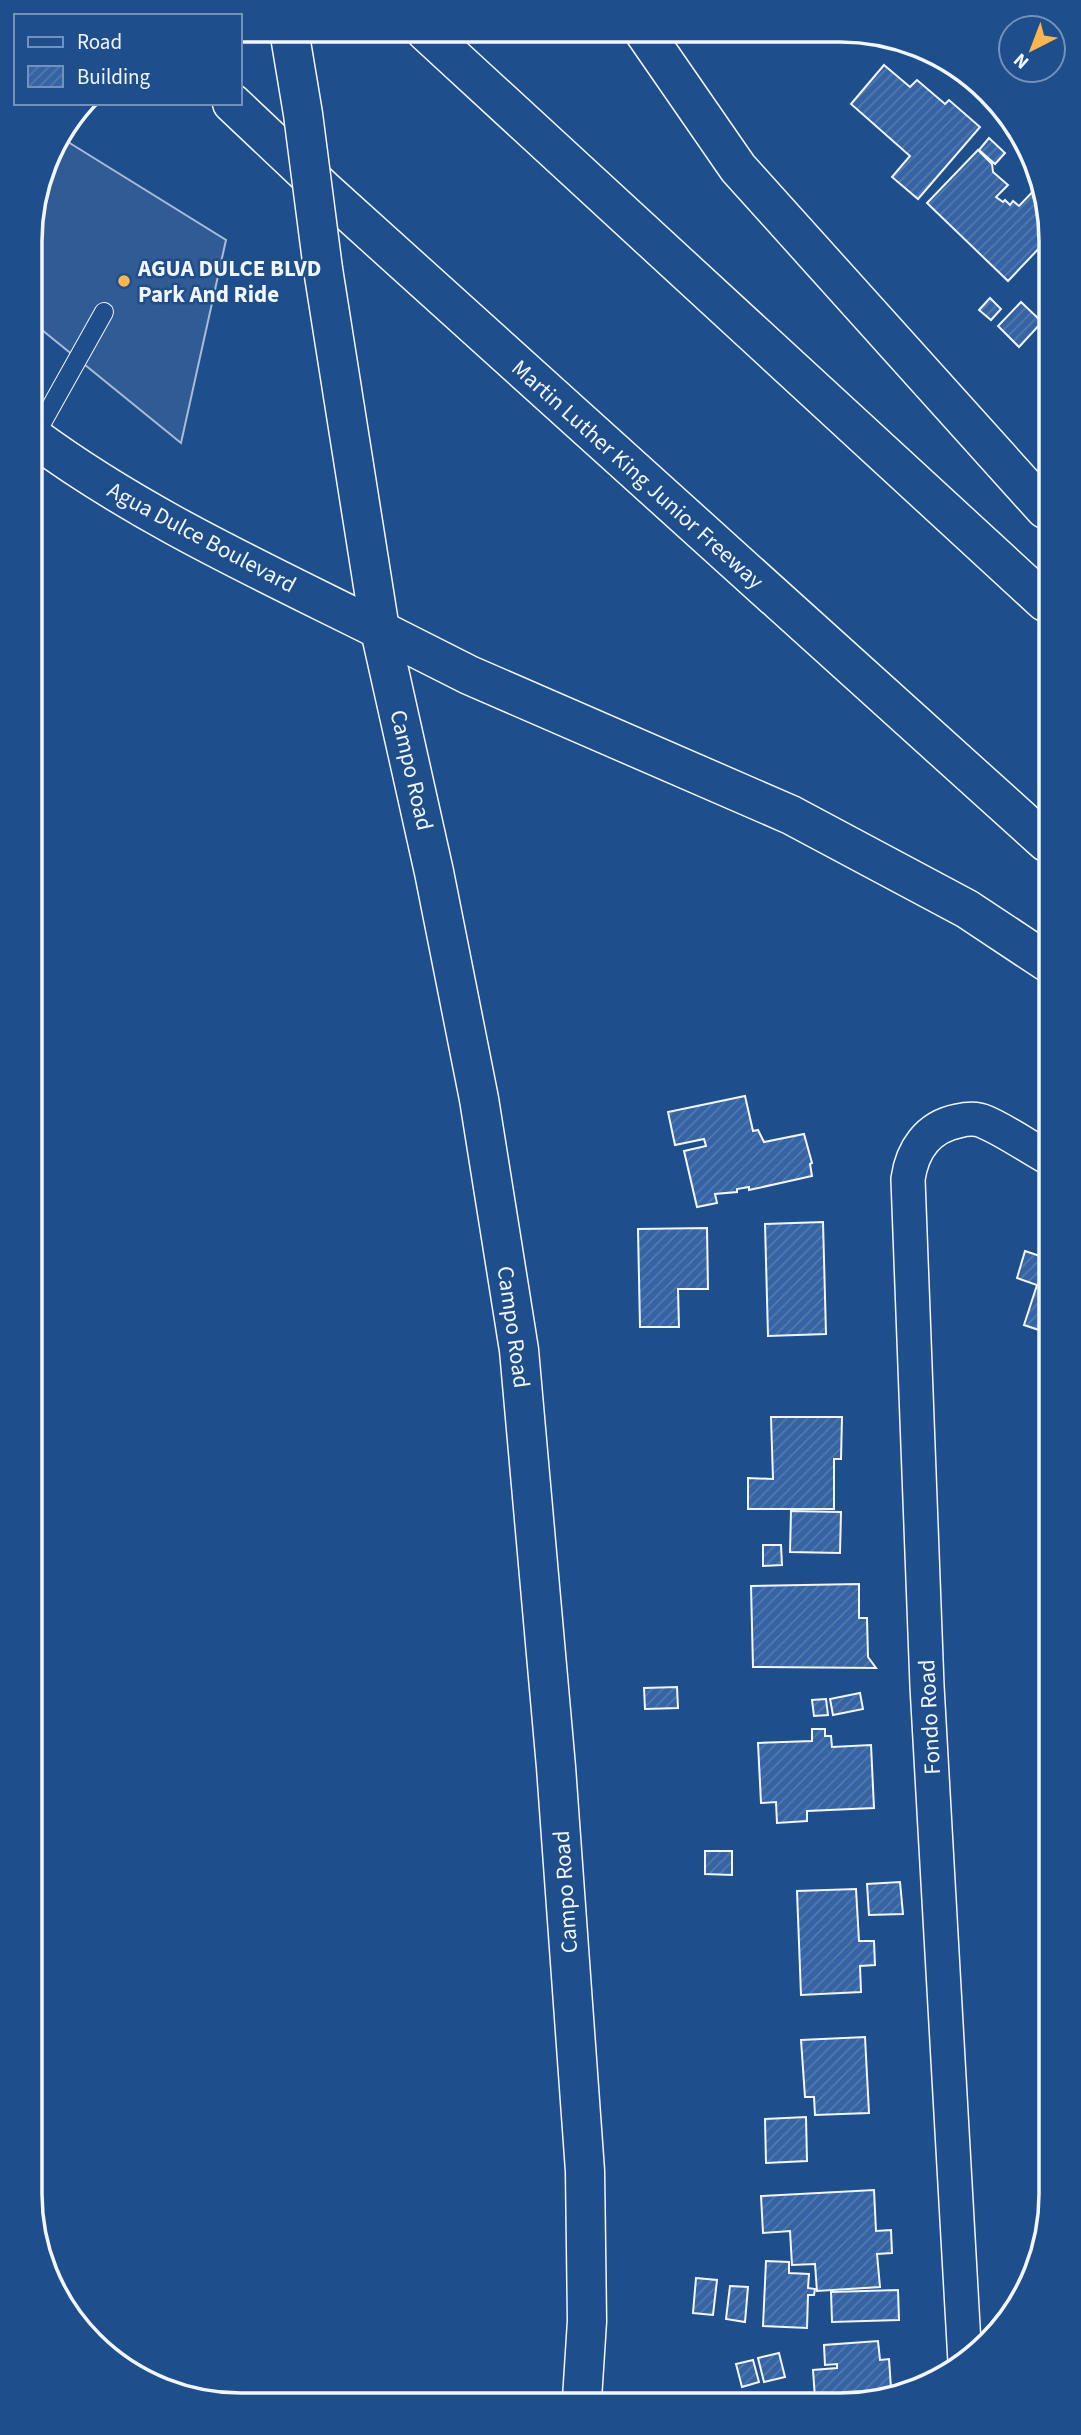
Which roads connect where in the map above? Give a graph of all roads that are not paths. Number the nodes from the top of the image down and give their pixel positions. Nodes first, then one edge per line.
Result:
1 (291, 42) edge
2 (437, 42) edge
3 (651, 42) edge
4 (234, 105) edge
5 (104, 312) dead end
6 (42, 419) edge
7 (42, 443) edge
8 (1039, 502) edge
9 (1039, 596) edge
10 (380, 630) junction
11 (1039, 836) edge
12 (1039, 957) edge
13 (1039, 1152) edge
14 (964, 2349) edge
15 (582, 2393) edge

1 - 10 main road, Campo Road, bridge
2 - 9 main road
3 - 8 main road
4 - 11 main road, Martin Luther King Junior Freeway
5 - 6 lane
7 - 10 main road, Agua Dulce Boulevard
10 - 12 main road, Agua Dulce Boulevard
10 - 15 main road, Campo Road
13 - 14 street, Fondo Road

